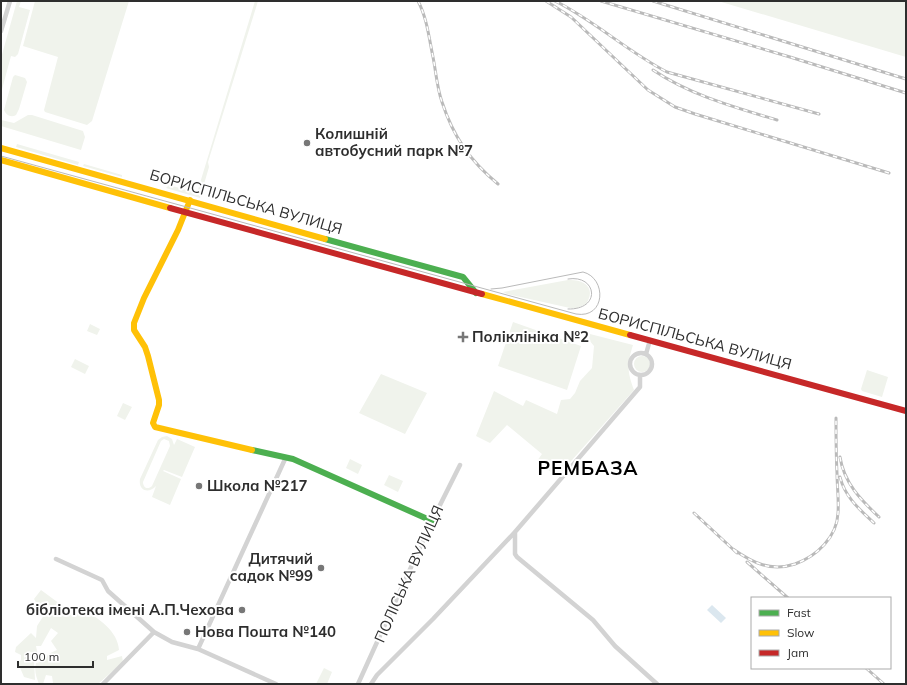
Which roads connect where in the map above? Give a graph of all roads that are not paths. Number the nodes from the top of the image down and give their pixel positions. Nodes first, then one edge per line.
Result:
1 (10, 1) edge
2 (1, 32) edge
3 (1, 148) edge
4 (1, 160) edge
5 (190, 200) junction
6 (185, 212) junction
7 (476, 293) junction
8 (650, 340) junction
9 (646, 354) junction
10 (640, 375) junction
11 (906, 411) edge
12 (286, 457) junction
13 (460, 465) dead end
14 (432, 521) junction
15 (515, 532) junction
16 (56, 559) dead end
17 (154, 632) junction
18 (198, 649) junction
19 (103, 684) edge
20 (276, 684) edge
21 (358, 684) edge
22 (371, 684) edge
23 (657, 684) edge

1 - 2 street
3 - 5 main road, БОРИСПІЛЬСЬКА ВУЛИЦЯ
4 - 6 main road, БОРИСПІЛЬСЬКА ВУЛИЦЯ
5 - 6 main road
5 - 7 main road, БОРИСПІЛЬСЬКА ВУЛИЦЯ
6 - 7 main road, БОРИСПІЛЬСЬКА ВУЛИЦЯ
6 - 12 main road
7 - 8 main road, БОРИСПІЛЬСЬКА ВУЛИЦЯ
8 - 9 street
8 - 11 main road, БОРИСПІЛЬСЬКА ВУЛИЦЯ
9 - 10 street
9 - 10 street
10 - 15 street
12 - 14 main road
12 - 18 street
13 - 14 street, ПОЛІСЬКА ВУЛИЦЯ
14 - 21 street, ПОЛІСЬКА ВУЛИЦЯ
15 - 22 street
15 - 23 street
16 - 17 street
17 - 18 street
17 - 19 street
18 - 20 street

